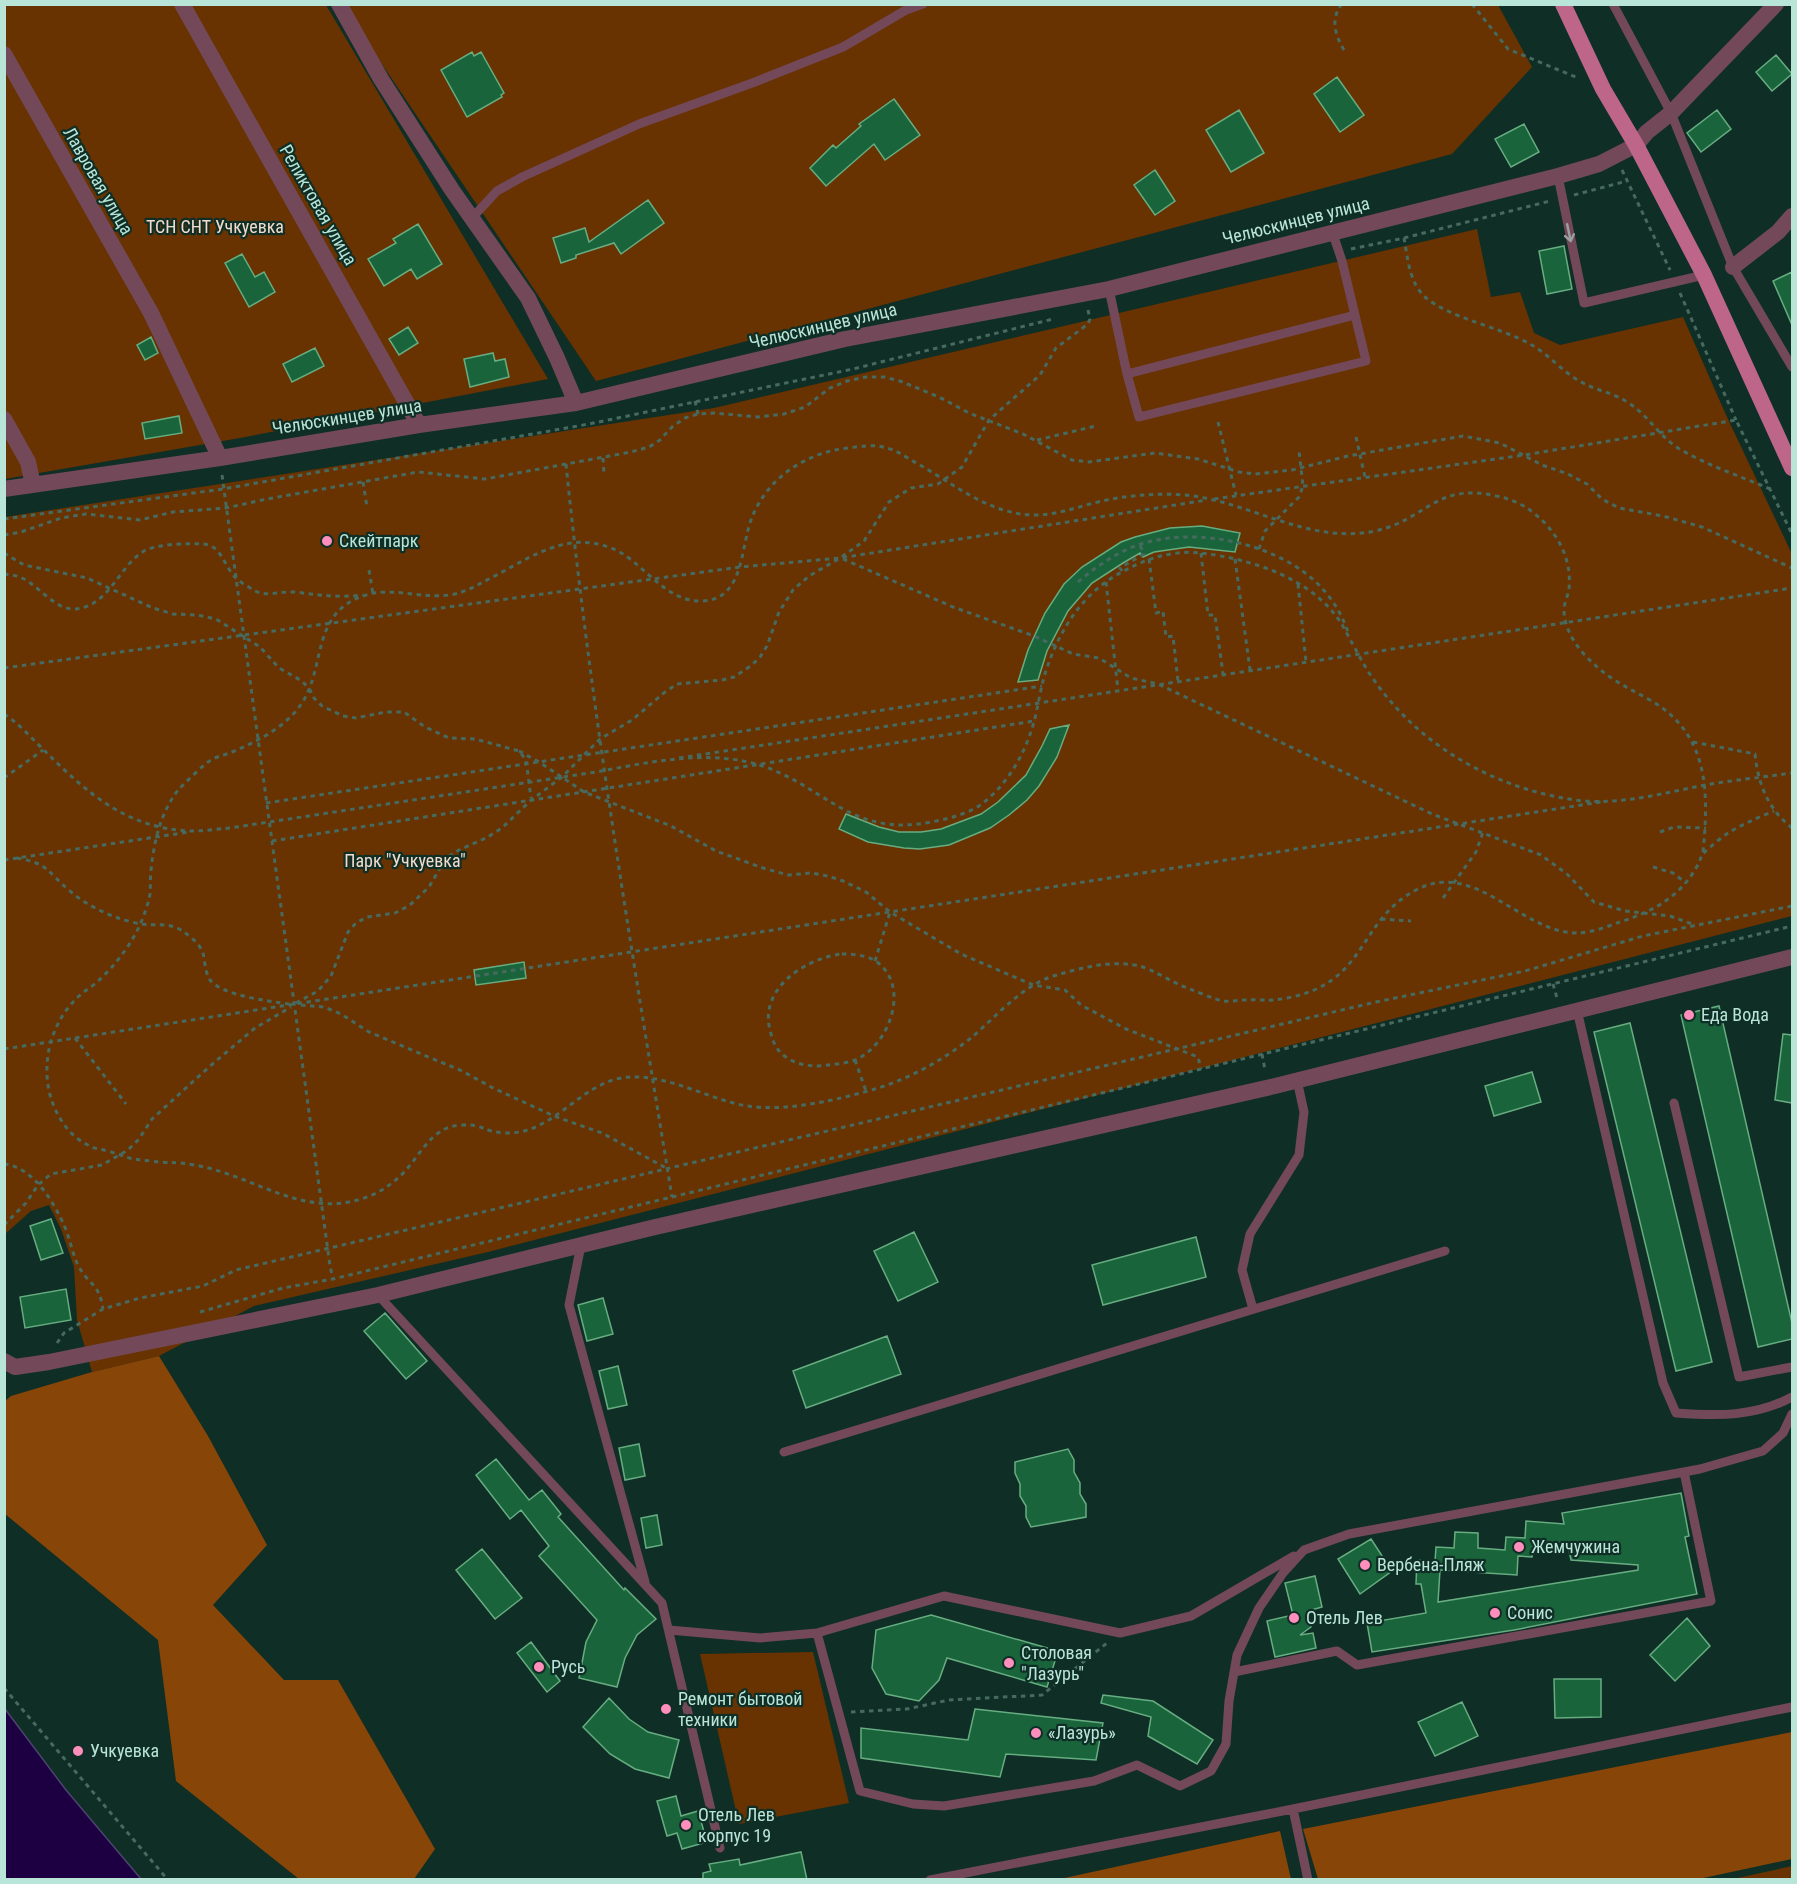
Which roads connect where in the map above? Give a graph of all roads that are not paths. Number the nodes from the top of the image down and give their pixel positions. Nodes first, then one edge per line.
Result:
1 (182, 4) edge
2 (339, 4) edge
3 (924, 4) edge
4 (1563, 4) edge
5 (1613, 4) edge
6 (1776, 4) edge
7 (4, 54) edge
8 (1671, 112) junction
9 (1636, 145) junction
10 (1558, 176) junction
11 (1792, 216) edge
12 (472, 218) junction
13 (1332, 231) junction
14 (1733, 267) junction
15 (1704, 275) junction
16 (1111, 296) junction
17 (1356, 315) junction
18 (1792, 368) edge
19 (1127, 374) junction
20 (576, 403) junction
21 (4, 419) edge
22 (419, 424) junction
23 (220, 458) junction
24 (1792, 468) edge
25 (33, 485) junction
26 (4, 489) edge
27 (1792, 957) edge
28 (1577, 1010) junction
29 (1296, 1080) junction
30 (1674, 1103) dead end
31 (581, 1245) junction
32 (1445, 1251) dead end
33 (378, 1295) junction
34 (1253, 1310) junction
35 (8, 1366) edge
36 (1792, 1367) edge
37 (1792, 1397) edge
38 (1792, 1414) edge
39 (784, 1452) dead end
40 (1684, 1472) junction
41 (1304, 1550) junction
42 (646, 1585) junction
43 (669, 1630) junction
44 (817, 1633) junction
45 (1234, 1672) junction
46 (1792, 1707) edge
47 (1293, 1809) junction
48 (720, 1848) dead end
49 (930, 1880) edge
50 (1308, 1880) edge

1 - 22 street, Реликтовая улица
2 - 12 street
3 - 12 lane
4 - 9 main road
5 - 8 lane
6 - 8 street, Челюскинцев улица
7 - 23 street, Лавровая улица
8 - 9 street, Челюскинцев улица
8 - 14 lane
9 - 10 street, Челюскинцев улица
9 - 15 main road
10 - 13 street, Челюскинцев улица
10 -> 15 lane
11 - 14 street
12 - 20 street
13 - 16 street, Челюскинцев улица
13 - 17 lane
14 - 18 lane
15 - 24 main road
16 - 19 lane
16 - 20 street, Челюскинцев улица
17 - 19 lane
17 - 19 lane
20 - 22 street, Челюскинцев улица
21 - 25 street
22 - 23 street, Челюскинцев улица
23 - 25 street, Челюскинцев улица
25 - 26 street, Челюскинцев улица
27 - 28 street
28 - 29 street
28 - 37 lane
29 - 31 street
29 - 34 lane
30 - 36 lane
31 - 33 street
31 - 42 lane
32 - 34 lane
33 - 35 street
33 - 42 lane
34 - 39 lane
38 - 40 lane
40 - 41 lane
40 - 45 lane
41 - 44 lane
41 - 45 lane
42 - 43 lane
43 - 44 lane
43 - 48 lane
44 - 45 lane
46 - 47 lane
47 - 49 lane
47 - 50 lane

